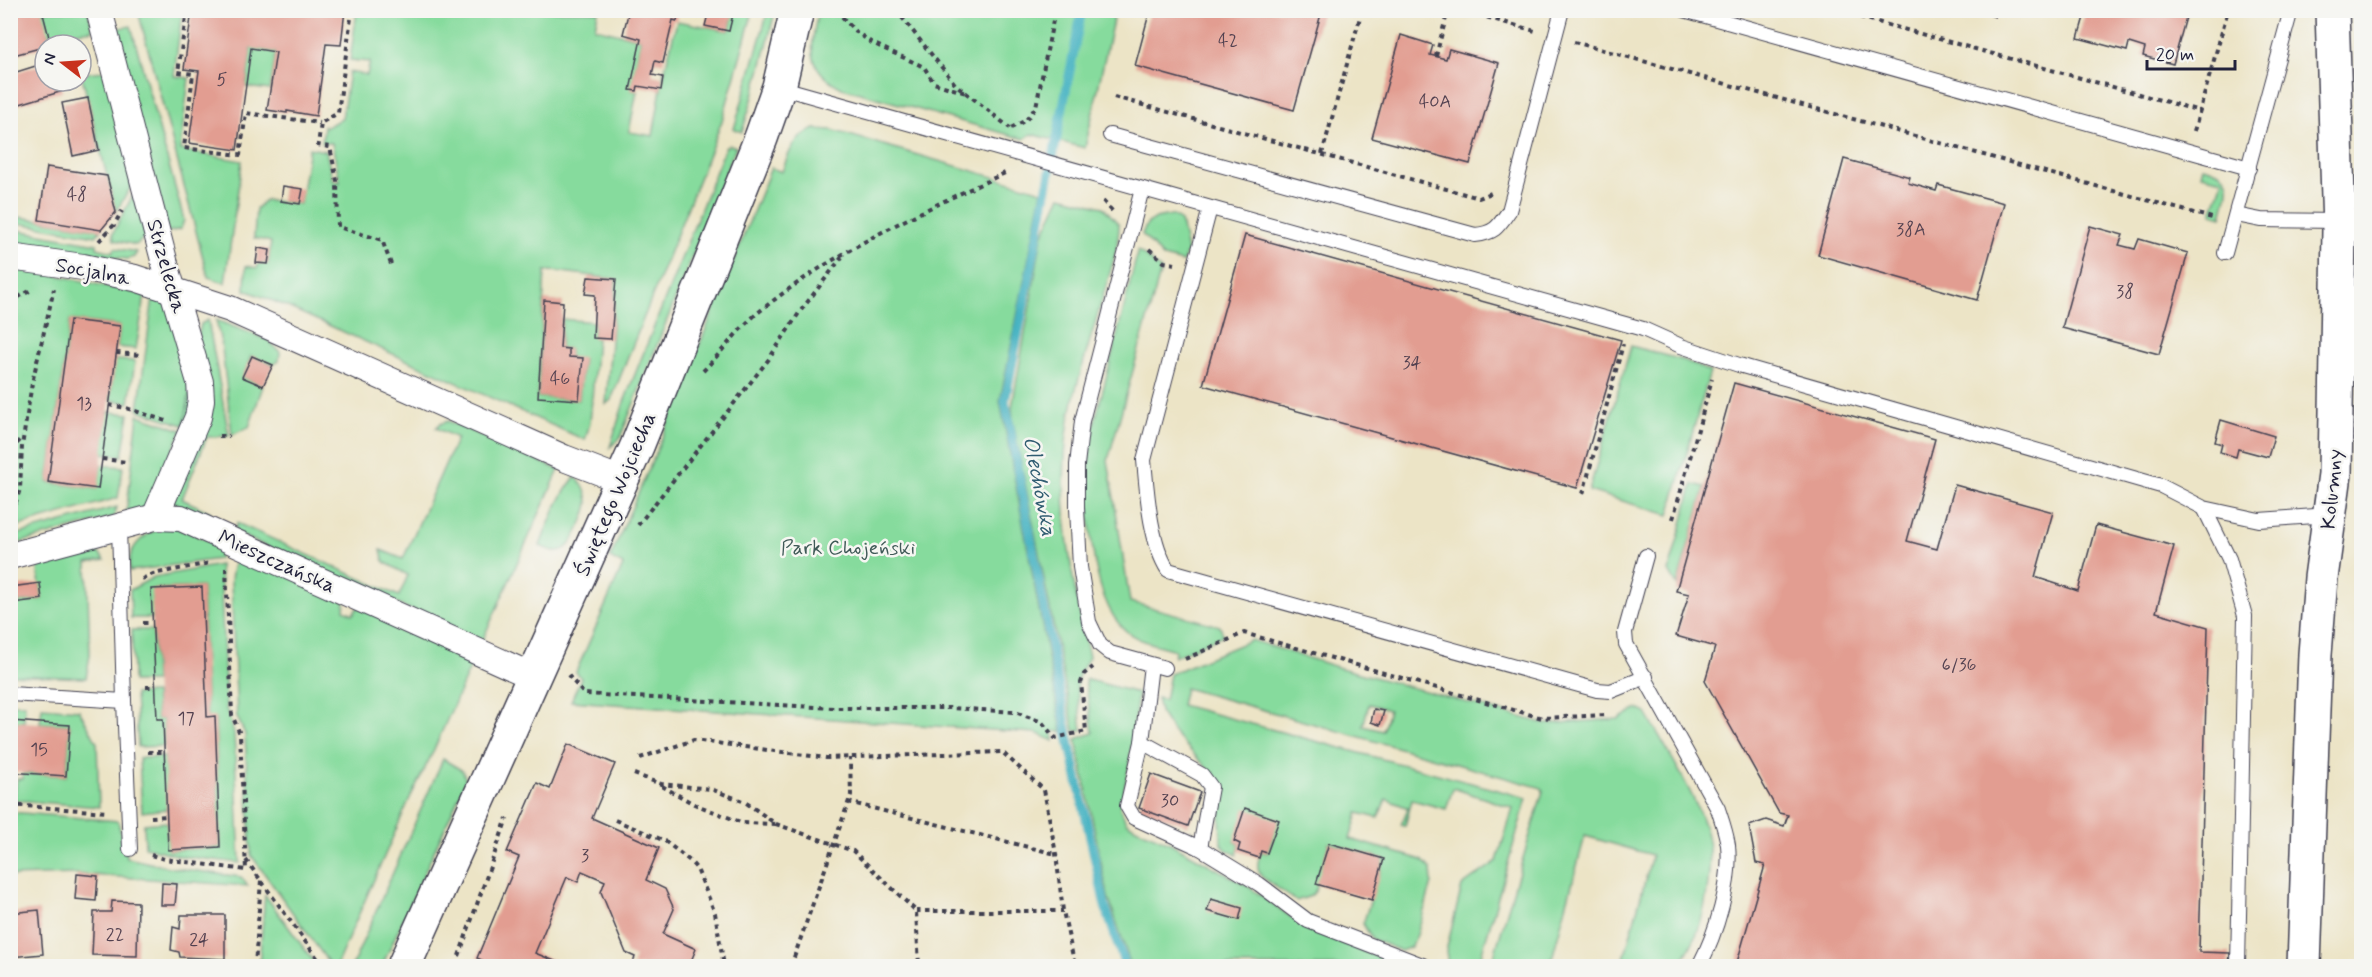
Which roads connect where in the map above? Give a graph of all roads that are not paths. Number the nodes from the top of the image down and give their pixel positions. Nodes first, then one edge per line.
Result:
1 (99, 10) edge
2 (797, 10) edge
3 (1562, 10) edge
4 (1684, 10) edge
5 (2291, 10) edge
6 (2332, 10) edge
7 (778, 87) junction
8 (1110, 135) dead end
9 (2249, 168) junction
10 (1142, 189) junction
11 (1210, 208) junction
12 (2346, 208) edge
13 (2234, 220) junction
14 (2225, 253) dead end
15 (10, 257) edge
16 (174, 290) junction
17 (621, 480) junction
18 (2204, 508) junction
19 (2330, 515) junction
20 (155, 517) junction
21 (119, 527) junction
22 (10, 555) edge
23 (1646, 556) dead end
24 (1646, 677) junction
25 (548, 680) junction
26 (10, 693) edge
27 (124, 701) junction
28 (1142, 742) junction
29 (1200, 848) junction
30 (130, 849) road end
31 (405, 966) edge
32 (1425, 966) edge
33 (1699, 966) edge
34 (2238, 966) edge
35 (2304, 966) edge

1 - 16 street, Strzelecka
2 - 7 street, Świętego Wojciecha
3 - 8 lane
4 - 9 lane
5 - 9 lane
6 - 12 street, Kolumny
7 - 10 lane
7 - 17 street, Świętego Wojciecha
9 - 13 lane
10 - 11 lane
10 - 28 lane
11 - 18 lane
11 - 24 lane
12 - 13 lane
12 - 19 street, Kolumny
13 - 14 lane
15 - 16 street, Socjalna
16 - 17 street
16 - 20 street, Strzelecka
17 - 25 street, Świętego Wojciecha
18 - 19 lane
18 - 34 lane
19 - 35 street, Kolumny
20 - 21 street, Mieszczańska
20 - 25 street, Mieszczańska
21 - 22 street, Mieszczańska
21 - 27 lane
23 - 24 lane
24 - 33 lane
25 - 31 street, Świętego Wojciecha
26 - 27 lane
27 - 30 lane
28 - 29 lane
28 - 29 lane
29 - 32 lane

